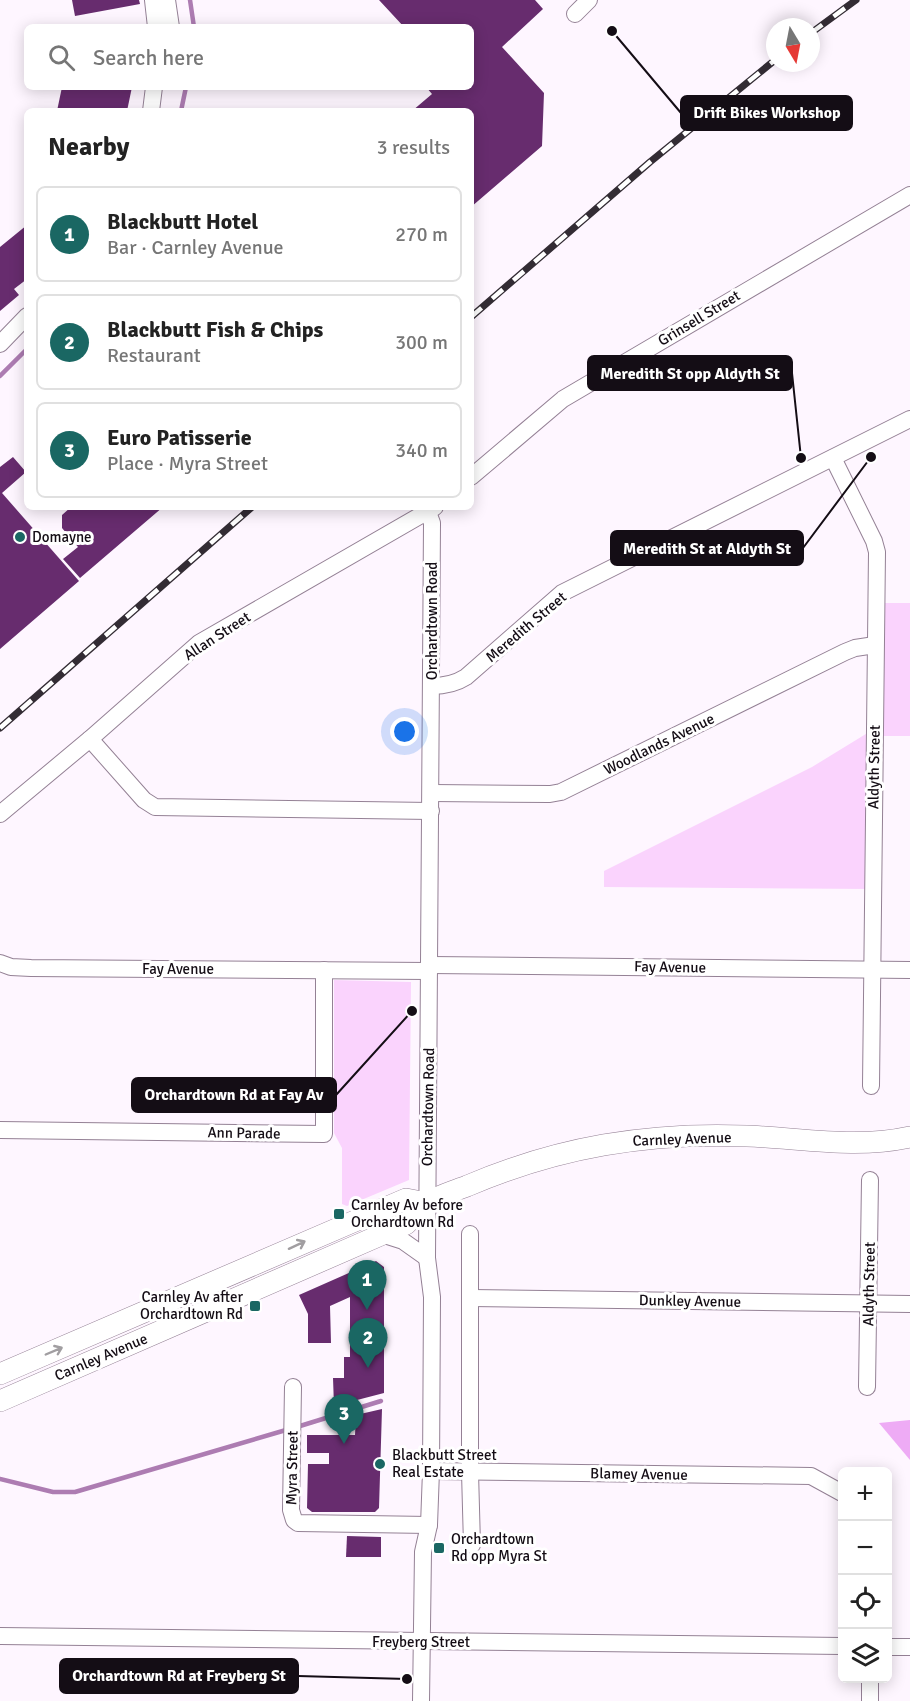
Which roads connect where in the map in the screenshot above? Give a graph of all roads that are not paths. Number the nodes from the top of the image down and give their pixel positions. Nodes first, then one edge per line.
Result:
1 (153, 0) edge
2 (167, 0) edge
3 (589, 0) edge
4 (574, 14) dead end
5 (156, 24) edge
6 (171, 24) edge
7 (155, 90) edge
8 (152, 108) edge
9 (910, 195) edge
10 (24, 319) edge
11 (0, 344) edge
12 (910, 419) edge
13 (833, 458) junction
14 (474, 474) edge
15 (429, 510) edge
16 (431, 510) edge
17 (875, 645) junction
18 (432, 686) junction
19 (90, 739) junction
20 (432, 793) junction
21 (431, 811) junction
22 (0, 814) edge
23 (0, 963) edge
24 (430, 968) junction
25 (324, 970) junction
26 (872, 970) junction
27 (910, 970) edge
28 (871, 1086) dead end
29 (0, 1130) edge
30 (910, 1137) edge
31 (870, 1180) dead end
32 (427, 1203) junction
33 (381, 1234) junction
34 (470, 1234) dead end
35 (427, 1258) junction
36 (471, 1298) junction
37 (869, 1304) junction
38 (910, 1304) edge
39 (0, 1374) edge
40 (293, 1387) dead end
41 (867, 1387) dead end
42 (0, 1401) edge
43 (431, 1471) junction
44 (470, 1472) junction
45 (838, 1490) edge
46 (429, 1525) junction
47 (472, 1545) dead end
48 (0, 1636) edge
49 (422, 1642) junction
50 (838, 1646) edge
51 (892, 1647) edge
52 (910, 1647) edge
53 (870, 1683) edge
54 (422, 1701) edge
55 (870, 1701) edge

1 - 5 street
2 - 6 street
3 - 4 street
7 - 8 street
9 - 14 street, Grinsell Street
10 - 11 street
12 - 13 street, Meredith Street
13 - 17 street, Aldyth Street
13 - 18 street, Meredith Street
15 - 19 street, Allan Street
16 - 18 street, Orchardtown Road
17 - 20 street, Woodlands Avenue
17 - 26 street, Aldyth Street
18 - 20 street, Orchardtown Road
19 - 21 street
19 - 22 street, Allan Street
20 - 21 street, Orchardtown Road
21 - 24 street, Orchardtown Road
23 - 25 street, Fay Avenue
24 - 25 street, Fay Avenue
24 - 26 street, Fay Avenue
24 - 32 street, Orchardtown Road
25 - 29 street, Ann Parade
26 - 27 street, Fay Avenue
26 - 28 street, Aldyth Street
30 - 32 main road, Carnley Avenue
31 - 37 street, Aldyth Street
32 - 33 main road, Carnley Avenue
32 - 35 street, Orchardtown Road
39 -> 32 main road, Carnley Avenue
33 - 35 street
33 - 42 main road, Carnley Avenue
34 - 36 street
35 - 43 street, Orchardtown Road
36 - 37 street, Dunkley Avenue
36 - 44 street
37 - 38 street, Dunkley Avenue
37 - 41 street, Aldyth Street
40 - 46 street, Myra Street
43 - 44 street, Blamey Avenue
43 - 46 street, Orchardtown Road
44 - 45 street, Blamey Avenue
44 - 47 street
46 - 49 street, Orchardtown Road
48 - 49 street, Freyberg Street
49 - 50 street, Freyberg Street
49 - 54 street, Orchardtown Road
51 - 52 street
53 - 55 street

